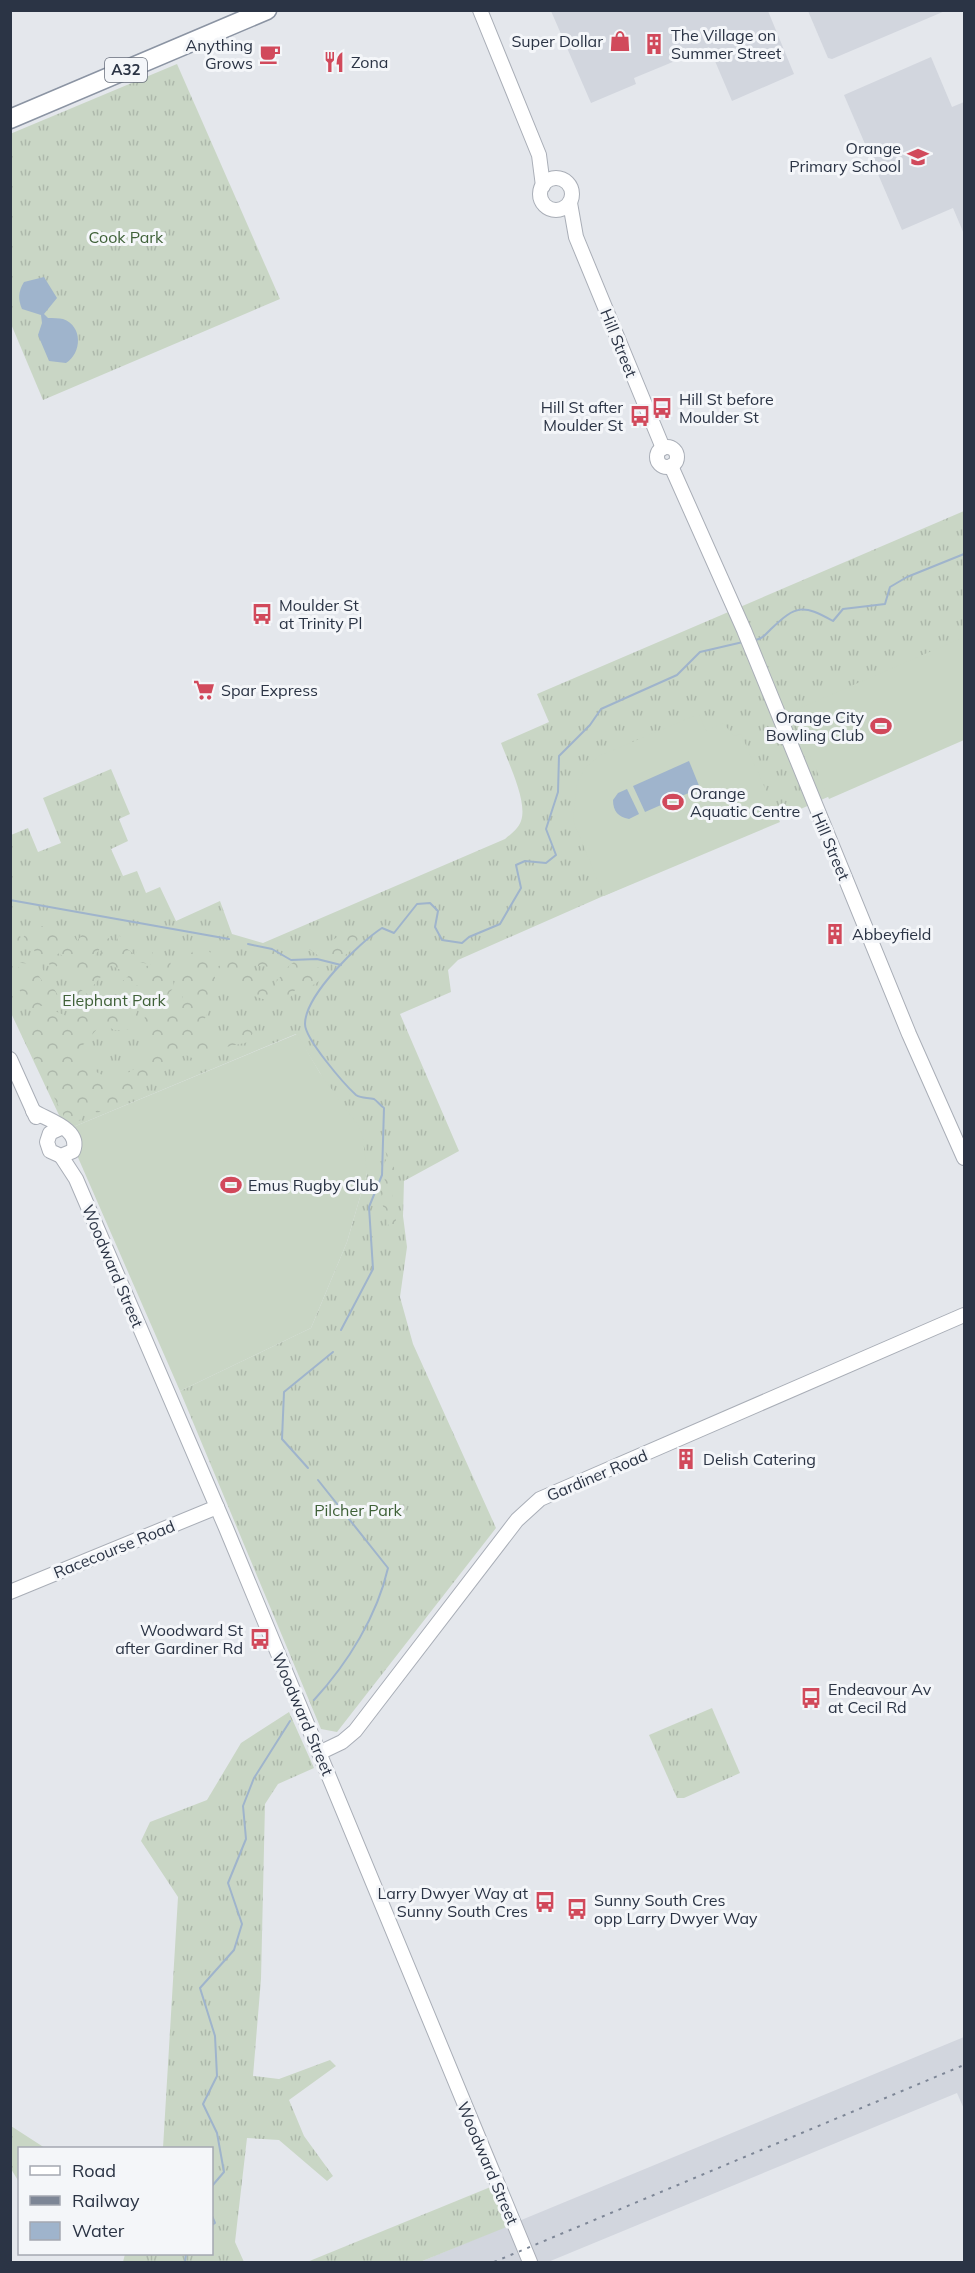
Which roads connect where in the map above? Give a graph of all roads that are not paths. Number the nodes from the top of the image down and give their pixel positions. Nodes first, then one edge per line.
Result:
1 (267, 10) edge
2 (480, 10) edge
3 (10, 119) edge
4 (539, 155) junction
5 (560, 179) junction
6 (543, 186) junction
7 (570, 203) junction
8 (556, 210) junction
9 (576, 237) junction
10 (10, 1059) edge
11 (33, 1111) junction
12 (61, 1128) junction
13 (48, 1137) junction
14 (67, 1154) junction
15 (964, 1158) edge
16 (964, 1315) edge
17 (217, 1507) junction
18 (10, 1592) edge
19 (319, 1753) junction
20 (527, 2256) edge

1 - 3 highway, A32
2 - 4 street
4 - 5 street
4 - 6 street
5 - 6 street
5 - 7 street
6 - 8 street
7 - 8 street
7 - 9 street, Hill Street
8 - 9 street, Hill Street
9 - 15 street, Hill Street
10 - 11 street
11 - 12 street
11 - 13 street
12 - 13 street
12 - 14 street
13 - 14 street
14 - 17 street, Woodward Street
16 - 19 street, Gardiner Road
17 - 18 street, Racecourse Road
17 - 19 street, Woodward Street
19 - 20 street, Woodward Street

